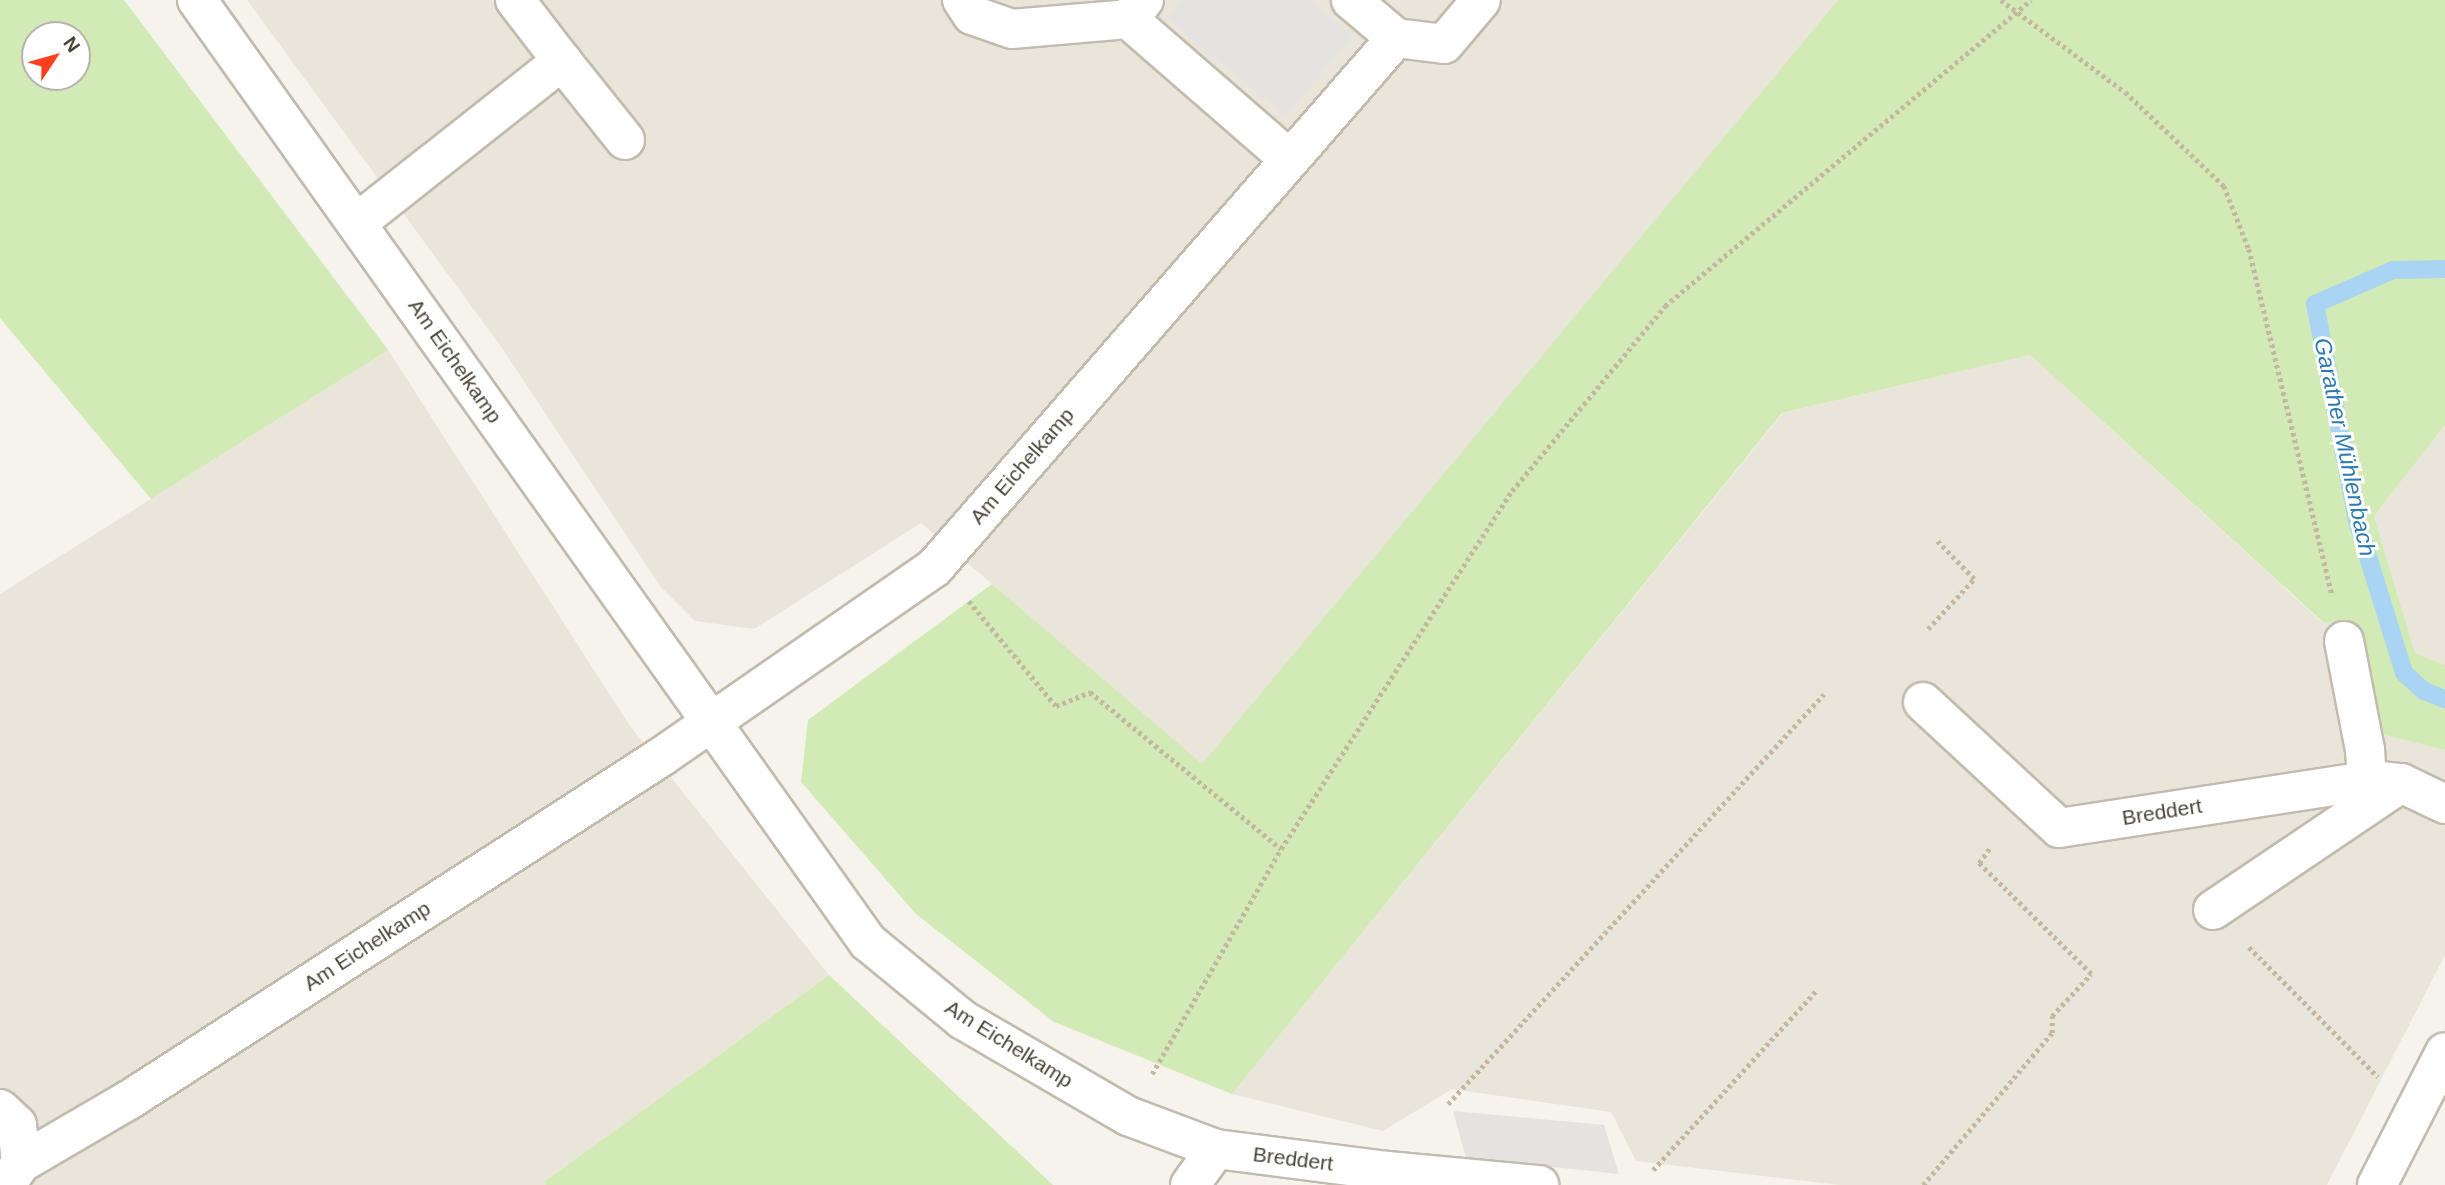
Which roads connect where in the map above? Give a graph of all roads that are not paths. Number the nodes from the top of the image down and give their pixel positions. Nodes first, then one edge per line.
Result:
1 (197, 0) edge
2 (515, 0) edge
3 (962, 0) edge
4 (1351, 0) edge
5 (1481, 0) edge
6 (1136, 9) edge
7 (1396, 38) junction
8 (562, 61) junction
9 (625, 139) dead end
10 (1289, 159) junction
11 (358, 222) junction
12 (2344, 641) road end
13 (1923, 702) dead end
14 (711, 724) junction
15 (2384, 782) junction
16 (2445, 804) edge
17 (2213, 909) road end
18 (2445, 1052) edge
19 (0, 1109) edge
20 (1216, 1149) junction
21 (13, 1174) edge
22 (1191, 1185) edge
23 (1539, 1185) edge
24 (2377, 1185) edge

1 - 11 street, Am Eichelkamp
2 - 8 street
3 - 6 street
4 - 7 street
5 - 7 street
6 - 10 street
7 - 10 street, Am Eichelkamp
8 - 9 street
8 - 11 street
10 - 14 street, Am Eichelkamp
11 - 14 street, Am Eichelkamp
12 - 15 street
13 - 15 street, Breddert
14 - 20 street, Am Eichelkamp
14 - 21 street, Am Eichelkamp
15 - 16 street
15 - 17 street
18 - 24 street
19 - 21 street, Am Eichelkamp
20 - 22 street
20 - 23 street, Breddert

